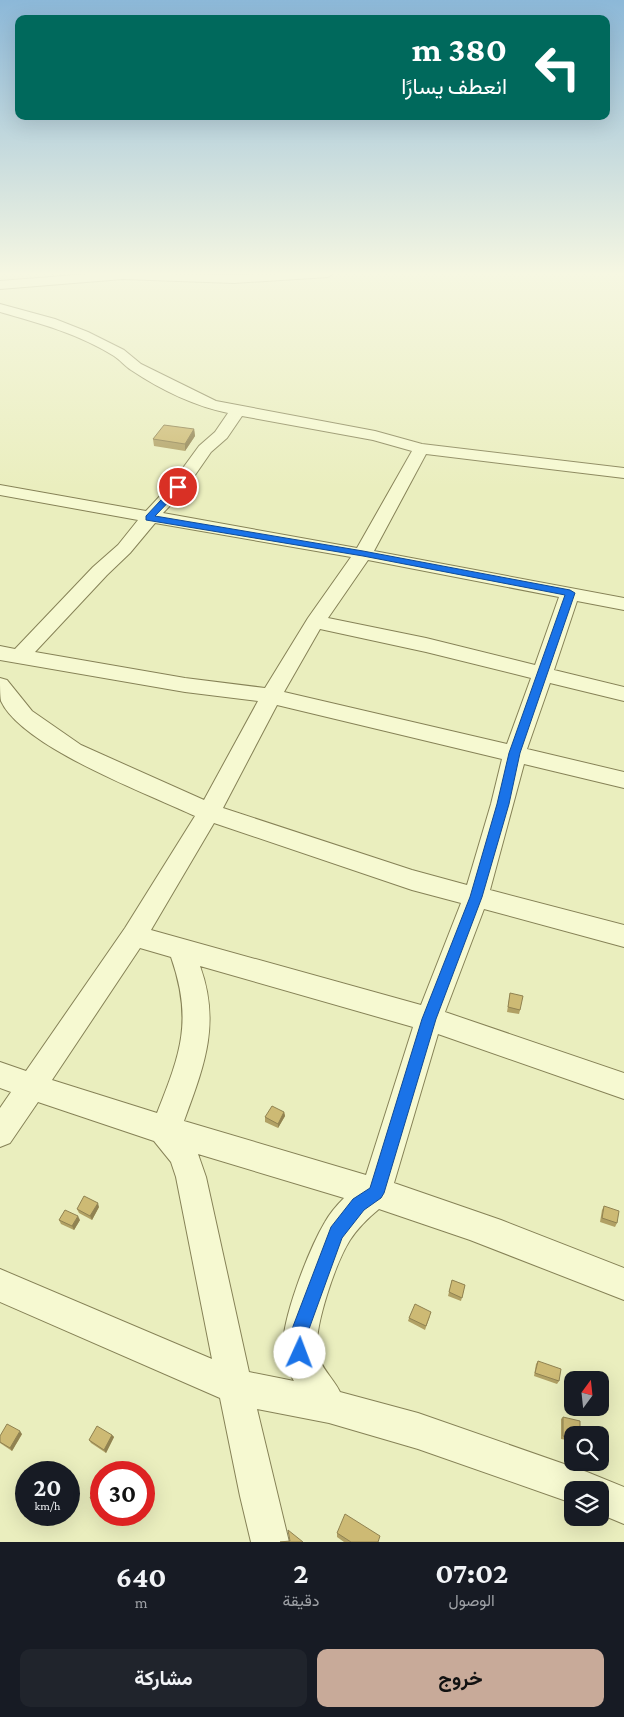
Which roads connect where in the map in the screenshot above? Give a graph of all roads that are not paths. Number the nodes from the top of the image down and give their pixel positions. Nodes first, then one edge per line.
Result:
1 (102, 345) edge
2 (238, 411) junction
3 (421, 449) junction
4 (624, 472) edge
5 (0, 490) edge
6 (149, 518) junction
7 (363, 554) junction
8 (570, 593) junction
9 (624, 604) edge
10 (315, 622) junction
11 (0, 653) edge
12 (20, 656) junction
13 (541, 673) junction
14 (0, 685) edge
15 (624, 694) edge
16 (271, 696) junction
17 (515, 753) junction
18 (624, 780) edge
19 (209, 812) junction
20 (476, 897) junction
21 (134, 936) junction
22 (624, 936) edge
23 (181, 950) junction
24 (429, 1019) junction
25 (0, 1076) edge
26 (624, 1086) edge
27 (32, 1087) junction
28 (165, 1131) junction
29 (0, 1133) edge
30 (376, 1193) junction
31 (624, 1284) edge
32 (0, 1285) edge
33 (236, 1387) junction
34 (329, 1406) junction
35 (564, 1482) edge
36 (609, 1500) edge
37 (624, 1506) edge
38 (270, 1542) edge

1 - 2 street
2 - 3 street
2 - 6 street
3 - 4 street
3 - 7 street
5 - 6 street
6 - 7 street
6 - 12 street
7 - 8 street
7 - 10 street
8 - 9 street
8 - 13 street
10 - 13 street
10 - 16 street
11 - 12 street
12 - 16 street
13 - 15 street
13 - 17 street
14 - 19 street
16 - 17 street
16 - 19 street
17 - 18 street
17 - 20 street
19 - 20 street
19 - 21 street
20 - 22 street
20 - 24 street
21 - 23 street
21 - 27 street
23 - 24 street
23 - 28 street
24 - 26 street
24 - 30 street
25 - 27 street
27 - 28 street
27 - 29 street
28 - 30 street
28 - 33 street
30 - 31 street
30 - 34 street
32 - 33 street
33 - 34 street
33 - 38 street
34 - 35 street
36 - 37 street

